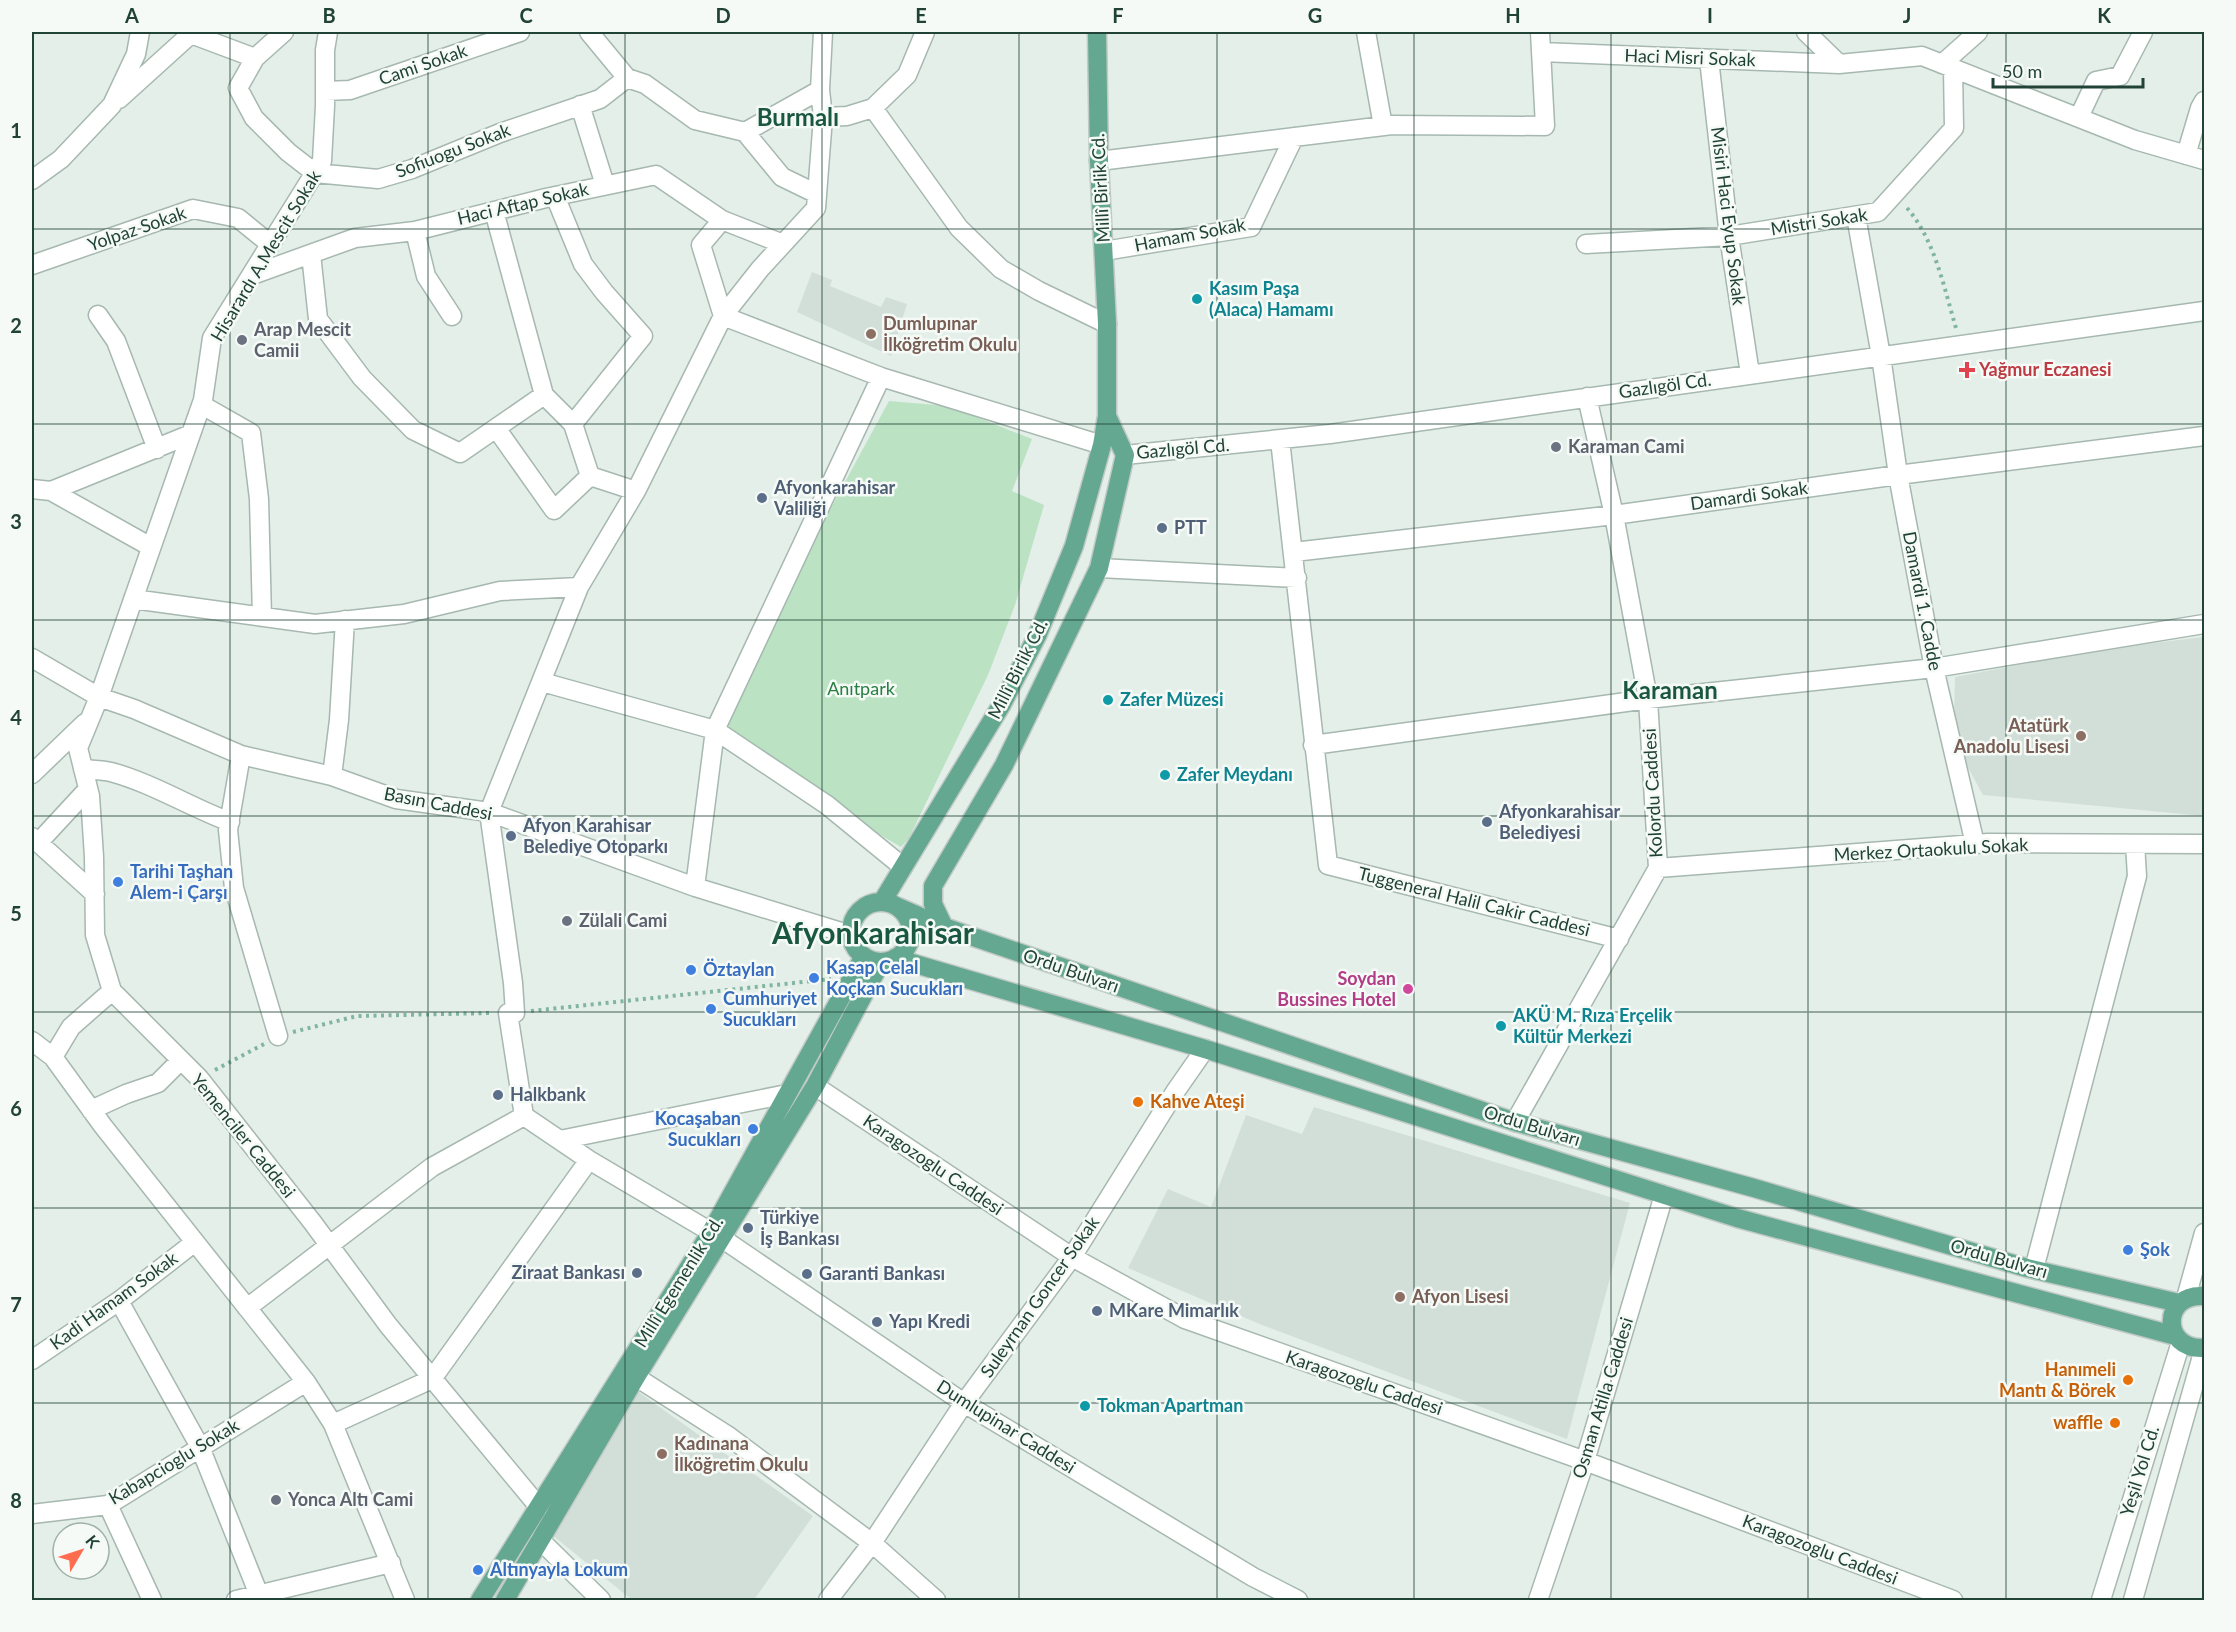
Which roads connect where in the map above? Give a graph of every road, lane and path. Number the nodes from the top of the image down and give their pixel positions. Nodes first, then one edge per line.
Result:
1 (140, 32) edge
2 (284, 32) edge
3 (328, 32) edge
4 (520, 32) edge
5 (589, 32) edge
6 (822, 32) edge
7 (925, 32) edge
8 (1096, 32) edge
9 (1366, 32) edge
10 (1540, 32) edge
11 (1806, 32) edge
12 (2143, 32) edge
13 (192, 33) edge
14 (1968, 35) edge
15 (1541, 52) junction
16 (255, 58) junction
17 (1708, 59) junction
18 (1839, 64) junction
19 (1947, 66) junction
20 (627, 78) junction
21 (820, 90) junction
22 (325, 91) junction
23 (2205, 101) edge
24 (112, 105) junction
25 (580, 105) junction
26 (873, 108) junction
27 (823, 117) junction
28 (2079, 117) junction
29 (1383, 126) junction
30 (745, 132) junction
31 (1294, 137) junction
32 (2186, 154) junction
33 (2205, 160) edge
34 (1099, 161) junction
35 (315, 173) junction
36 (32, 180) edge
37 (605, 185) junction
38 (1895, 193) junction
39 (817, 194) junction
40 (555, 196) junction
41 (494, 211) junction
42 (1856, 216) junction
43 (722, 219) junction
44 (415, 231) junction
45 (1729, 236) junction
46 (270, 244) junction
47 (783, 244) junction
48 (1586, 244) dead end
49 (1104, 251) junction
50 (311, 254) junction
51 (32, 265) edge
52 (252, 274) junction
53 (2205, 311) edge
54 (98, 315) dead end
55 (452, 316) dead end
56 (723, 316) junction
57 (1107, 324) junction
58 (1961, 345) junction
59 (1881, 356) junction
60 (1750, 374) junction
61 (881, 376) junction
62 (544, 395) junction
63 (1587, 397) junction
64 (202, 405) junction
65 (1107, 416) junction
66 (573, 424) junction
67 (496, 428) junction
68 (191, 434) junction
69 (2205, 436) edge
70 (1280, 440) junction
71 (1102, 445) junction
72 (157, 449) junction
73 (1125, 454) junction
74 (1898, 475) junction
75 (590, 476) junction
76 (32, 489) edge
77 (51, 491) junction
78 (636, 491) junction
79 (1614, 515) junction
80 (151, 547) junction
81 (1294, 552) junction
82 (1099, 568) junction
83 (1297, 578) junction
84 (579, 587) junction
85 (133, 599) junction
86 (262, 617) junction
87 (345, 620) junction
88 (2205, 624) edge
89 (32, 658) edge
90 (1934, 668) junction
91 (542, 682) junction
92 (99, 697) junction
93 (1648, 699) junction
94 (89, 719) junction
95 (715, 730) junction
96 (1313, 745) junction
97 (241, 754) junction
98 (83, 769) junction
99 (32, 774) edge
100 (332, 776) junction
101 (88, 789) junction
102 (489, 812) junction
103 (230, 822) junction
104 (33, 839) edge
105 (1975, 844) junction
106 (2135, 844) junction
107 (2205, 844) edge
108 (903, 867) junction
109 (1658, 868) junction
110 (695, 887) junction
111 (95, 894) junction
112 (890, 904) junction
113 (944, 927) junction
114 (851, 935) junction
115 (1619, 939) junction
116 (864, 956) junction
117 (888, 960) junction
118 (112, 991) junction
119 (278, 1036) dead end
120 (32, 1041) edge
121 (1205, 1049) junction
122 (52, 1057) junction
123 (180, 1061) junction
124 (815, 1086) junction
125 (788, 1094) junction
126 (91, 1110) junction
127 (524, 1116) junction
128 (1515, 1122) junction
129 (560, 1140) junction
130 (589, 1160) junction
131 (1664, 1195) junction
132 (2205, 1233) edge
133 (717, 1235) junction
134 (195, 1242) junction
135 (328, 1244) junction
136 (1072, 1257) junction
137 (2034, 1269) junction
138 (2190, 1299) edge
139 (119, 1301) junction
140 (247, 1308) junction
141 (2178, 1339) junction
142 (2205, 1349) edge
143 (32, 1359) edge
144 (636, 1377) junction
145 (432, 1379) junction
146 (306, 1382) junction
147 (964, 1403) junction
148 (333, 1424) junction
149 (200, 1447) junction
150 (1585, 1461) junction
151 (108, 1505) junction
152 (539, 1507) junction
153 (32, 1514) edge
154 (540, 1540) junction
155 (872, 1543) junction
156 (391, 1563) junction
157 (259, 1595) junction
158 (152, 1600) edge
159 (236, 1600) edge
160 (405, 1600) edge
161 (480, 1600) edge
162 (504, 1600) edge
163 (601, 1600) edge
164 (828, 1600) edge
165 (936, 1600) edge
166 (1298, 1600) edge
167 (1538, 1600) edge
168 (1953, 1600) edge
169 (2101, 1600) edge
170 (2133, 1600) edge

1 - 24 street
2 - 16 street
3 - 22 street, Hisarardı A.Mescit Sokak
4 - 22 street, Cami Sokak
5 - 20 street
6 - 21 street
7 - 26 street
8 - 34 main road, Millî Birlik Cd.
9 - 29 street
10 - 15 street
11 - 18 street
12 - 28 street
13 - 16 street
13 - 24 street
14 - 19 street
15 - 17 street, Haci Misri Sokak
15 - 29 street
16 - 35 street
17 - 18 street, Haci Misri Sokak
17 - 45 street, Misiri Haci Eyup Sokak
18 - 19 street, Haci Misri Sokak
19 - 28 street, Haci Misri Sokak
19 - 38 street, Mistri Sokak
20 - 25 street, Sofiuogu Sokak
20 - 30 street
21 - 27 street
21 - 30 street
22 - 35 street, Hisarardı A.Mescit Sokak
23 - 32 street
24 - 36 street
25 - 35 street, Sofiuogu Sokak
25 - 37 street
26 - 27 street
26 - 57 street
27 - 39 street
28 - 32 street, Haci Misri Sokak
29 - 31 street
30 - 39 street
31 - 34 street
31 - 49 street, Hamam Sokak
32 - 33 street, Haci Misri Sokak
34 - 49 main road, Millî Birlik Cd.
35 - 46 street, Hisarardı A.Mescit Sokak
37 - 40 street, Haci Aftap Sokak
37 - 43 street, Haci Aftap Sokak
38 - 42 street, Mistri Sokak
38 - 58 path
39 - 47 street
40 - 41 street, Haci Aftap Sokak
40 - 66 street
41 - 44 street, Haci Aftap Sokak
41 - 62 street
42 - 45 street, Mistri Sokak
42 - 59 street, Damardi 1. Cadde
43 - 47 street, Haci Aftap Sokak
43 - 56 street
44 - 50 street, Haci Aftap Sokak
44 - 55 street
45 - 48 street, Mistri Sokak
45 - 60 street, Misiri Haci Eyup Sokak
46 - 51 street, Yolpaz Sokak
46 - 52 street, Hisarardı A.Mescit Sokak
47 - 56 street
49 - 57 main road, Millî Birlik Cd.
50 - 52 street, Haci Aftap Sokak
50 - 67 street
52 - 64 street, Hisarardı A.Mescit Sokak
53 - 58 street, Gazlıgöl Cd.
54 - 72 street
56 - 61 street
56 - 78 street
57 - 65 main road, Millî Birlik Cd.
58 - 59 street, Gazlıgöl Cd.
59 - 60 street, Gazlıgöl Cd.
59 - 74 street, Damardi 1. Cadde
60 - 63 street, Gazlıgöl Cd.
61 - 71 street
61 - 95 street
62 - 66 street
62 - 67 street
63 - 70 street, Gazlıgöl Cd.
63 - 79 street, Kolordu Caddesi
64 - 68 street, Hisarardı A.Mescit Sokak
64 - 86 street
65 - 71 main road, Millî Birlik Cd.
65 - 73 main road, Millî Birlik Cd.
66 - 75 street
67 - 75 street
68 - 72 street
68 - 80 street, Hisarardı A.Mescit Sokak
69 - 74 street, Damardi Sokak
70 - 73 street, Gazlıgöl Cd.
70 - 81 street
71 - 73 main road
71 - 108 main road, Millî Birlik Cd.
72 - 77 street
73 - 82 main road, Millî Birlik Cd.
74 - 79 street, Damardi Sokak
74 - 90 street, Damardi 1. Cadde
75 - 78 street
76 - 77 street
77 - 80 street
78 - 84 street
79 - 81 street, Damardi Sokak
79 - 93 street, Kolordu Caddesi
80 - 85 street, Hisarardı A.Mescit Sokak
81 - 83 street
82 - 83 street
82 - 113 main road, Millî Birlik Cd.
83 - 96 street
84 - 87 street
84 - 91 street
85 - 86 street
85 - 92 street, Hisarardı A.Mescit Sokak
86 - 87 street
87 - 100 street
88 - 90 street
89 - 92 street, Basın Caddesi
90 - 93 street
90 - 105 street, Damardi 1. Cadde
91 - 95 street
91 - 102 street
92 - 94 street, Yemenciler Caddesi
92 - 97 street, Basın Caddesi
93 - 96 street
93 - 109 street, Kolordu Caddesi
94 - 98 street, Yemenciler Caddesi
94 - 99 street
95 - 108 street
95 - 110 street
96 - 115 street, Tuggeneral Halil Cakir Caddesi
97 - 100 street, Basın Caddesi
97 - 103 street
98 - 101 street, Yemenciler Caddesi
98 - 103 street
100 - 102 street, Basın Caddesi
101 - 104 street
101 - 111 street, Yemenciler Caddesi
102 - 110 street, Basın Caddesi
102 - 127 street
103 - 119 street
104 - 111 street
105 - 106 street, Merkez Ortaokulu Sokak
105 - 109 street, Merkez Ortaokulu Sokak
106 - 107 street, Merkez Ortaokulu Sokak
106 - 137 street
108 - 112 main road, Millî Birlik Cd.
109 - 115 street, Kolordu Caddesi
110 - 114 street, Basın Caddesi
111 - 118 street, Yemenciler Caddesi
112 - 113 main road, Ordu Bulvarı
112 - 114 main road
112 - 117 main road
113 - 128 main road, Ordu Bulvarı
114 - 116 main road
115 - 128 street, Kolordu Caddesi
116 - 117 main road
116 - 125 main road, Millî Egemenlik Cd.
117 - 121 main road, Ordu Bulvarı
117 - 124 main road, Millî Egemenlik Cd.
118 - 122 street
118 - 123 street, Yemenciler Caddesi
120 - 122 street
121 - 131 main road, Ordu Bulvarı
121 - 136 street, Suleyrnan Goncer Sokak
122 - 126 street
123 - 126 street
123 - 135 street, Yemenciler Caddesi
124 - 133 main road, Millî Egemenlik Cd.
124 - 136 street, Karagozoglu Caddesi
125 - 129 street
125 - 133 main road, Millî Egemenlik Cd.
126 - 134 street
127 - 129 street, Dumlupinar Caddesi
127 - 135 street
128 - 137 main road, Ordu Bulvarı
129 - 130 street, Dumlupinar Caddesi
130 - 133 street, Dumlupinar Caddesi
130 - 145 street
131 - 141 main road, Ordu Bulvarı
131 - 150 street, Osman Atilla Caddesi
132 - 138 street
133 - 144 main road, Millî Egemenlik Cd.
133 - 147 street, Dumlupinar Caddesi
133 - 152 main road, Millî Egemenlik Cd.
134 - 139 street, Kadi Hamam Sokak
134 - 140 street
135 - 140 street
135 - 145 street, Yemenciler Caddesi
136 - 147 street, Suleyrnan Goncer Sokak
136 - 150 street, Karagozoglu Caddesi
137 - 138 main road, Ordu Bulvarı
138 - 141 main road
139 - 143 street, Kadi Hamam Sokak
139 - 149 street
140 - 146 street
141 - 142 main road, Ordu Bulvarı
141 - 169 street, Yeşil Yol Cd.
142 - 170 street, Yeşil Yol Cd.
144 - 154 main road, Millî Egemenlik Cd.
144 - 155 street
145 - 148 street
145 - 152 street, Yemenciler Caddesi
146 - 148 street
146 - 149 street, Kabapcioglu Sokak
147 - 155 street, Suleyrnan Goncer Sokak
147 - 166 street, Dumlupinar Caddesi
148 - 156 street
149 - 151 street, Kabapcioglu Sokak
149 - 157 street
150 - 167 street, Osman Atilla Caddesi
150 - 168 street, Karagozoglu Caddesi
151 - 153 street, Kabapcioglu Sokak
151 - 158 street
152 - 161 main road, Millî Egemenlik Cd.
154 - 162 main road, Millî Egemenlik Cd.
154 - 163 street
155 - 164 street, Suleyrnan Goncer Sokak
155 - 165 street
156 - 157 street
156 - 160 street
157 - 159 street

